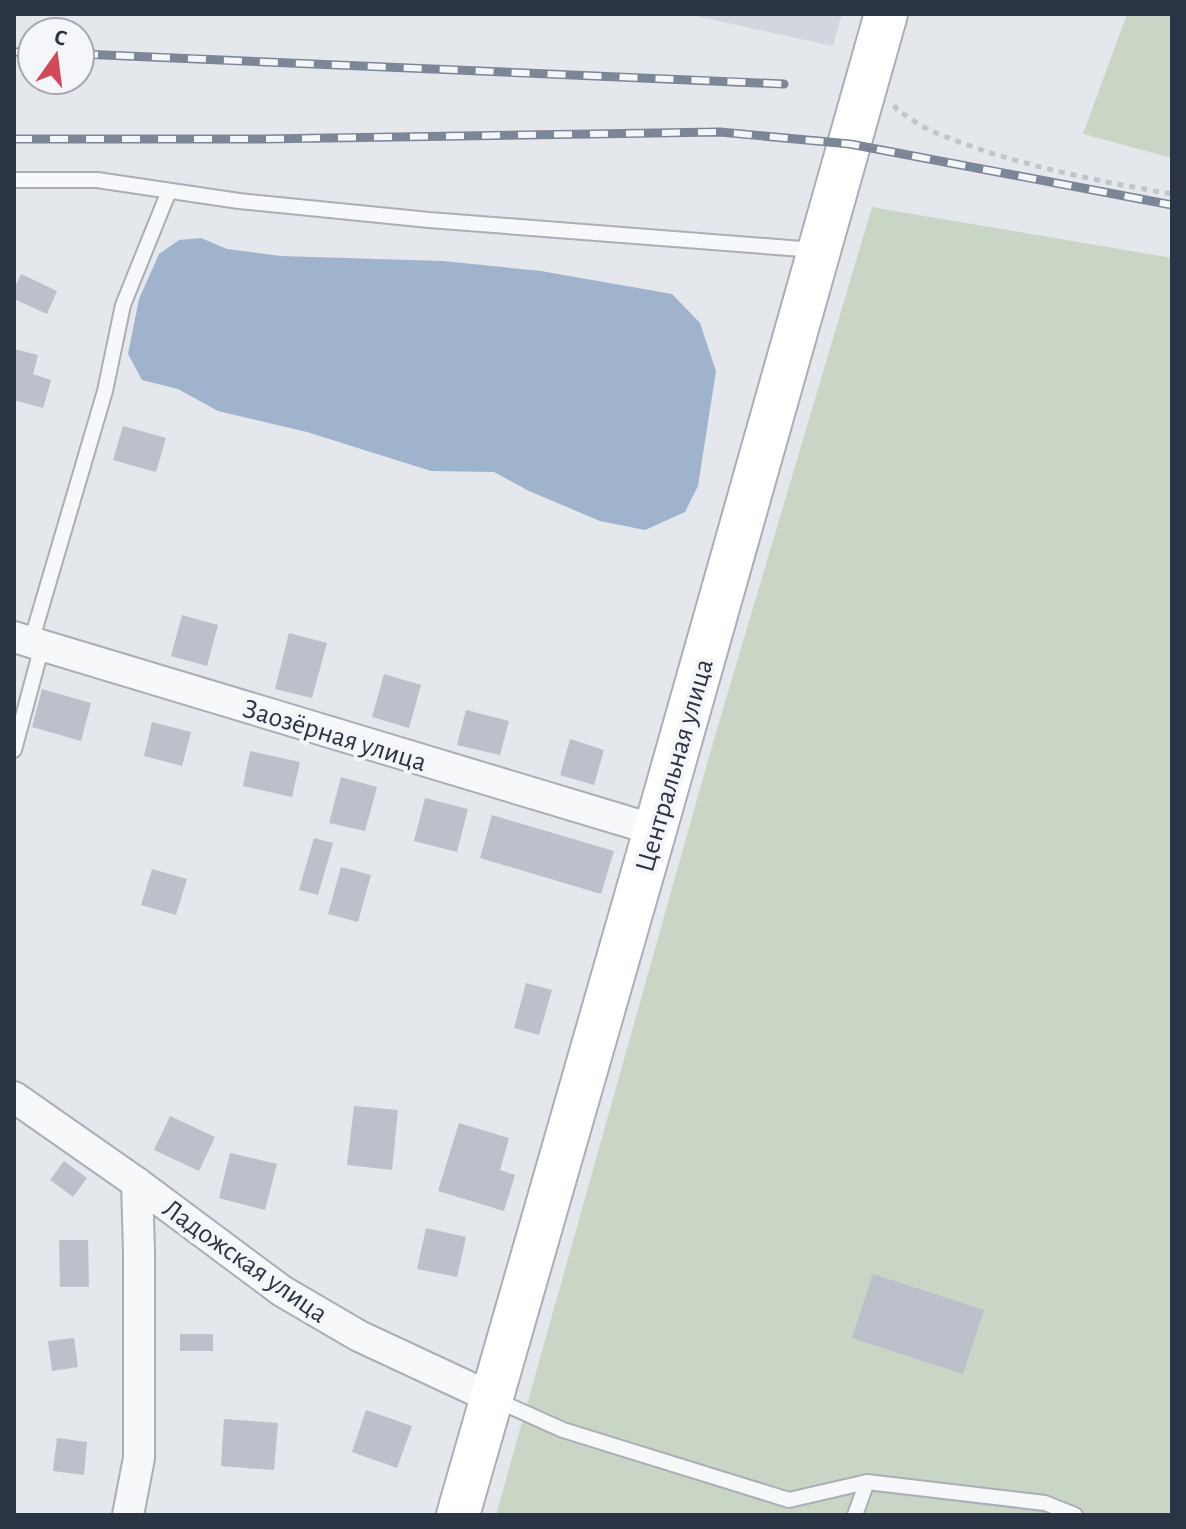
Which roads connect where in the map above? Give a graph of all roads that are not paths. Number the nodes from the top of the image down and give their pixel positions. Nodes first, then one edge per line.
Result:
1 (886, 14) edge
2 (14, 180) edge
3 (169, 191) junction
4 (819, 250) junction
5 (29, 642) edge
6 (14, 750) edge
7 (655, 830) junction
8 (14, 1097) edge
9 (137, 1183) junction
10 (492, 1398) junction
11 (867, 1482) junction
12 (128, 1515) edge
13 (458, 1515) edge
14 (855, 1515) edge
15 (1075, 1515) edge

1 - 4 street, Центральная улица
2 - 3 lane
3 - 4 lane
3 - 5 lane
4 - 7 street, Центральная улица
5 - 6 lane
5 - 7 street, Заозёрная улица
7 - 10 street, Центральная улица
8 - 9 street, Ладожская улица
9 - 10 street, Ладожская улица
9 - 12 street
10 - 11 lane
10 - 13 street, Центральная улица
11 - 14 lane
11 - 15 lane

